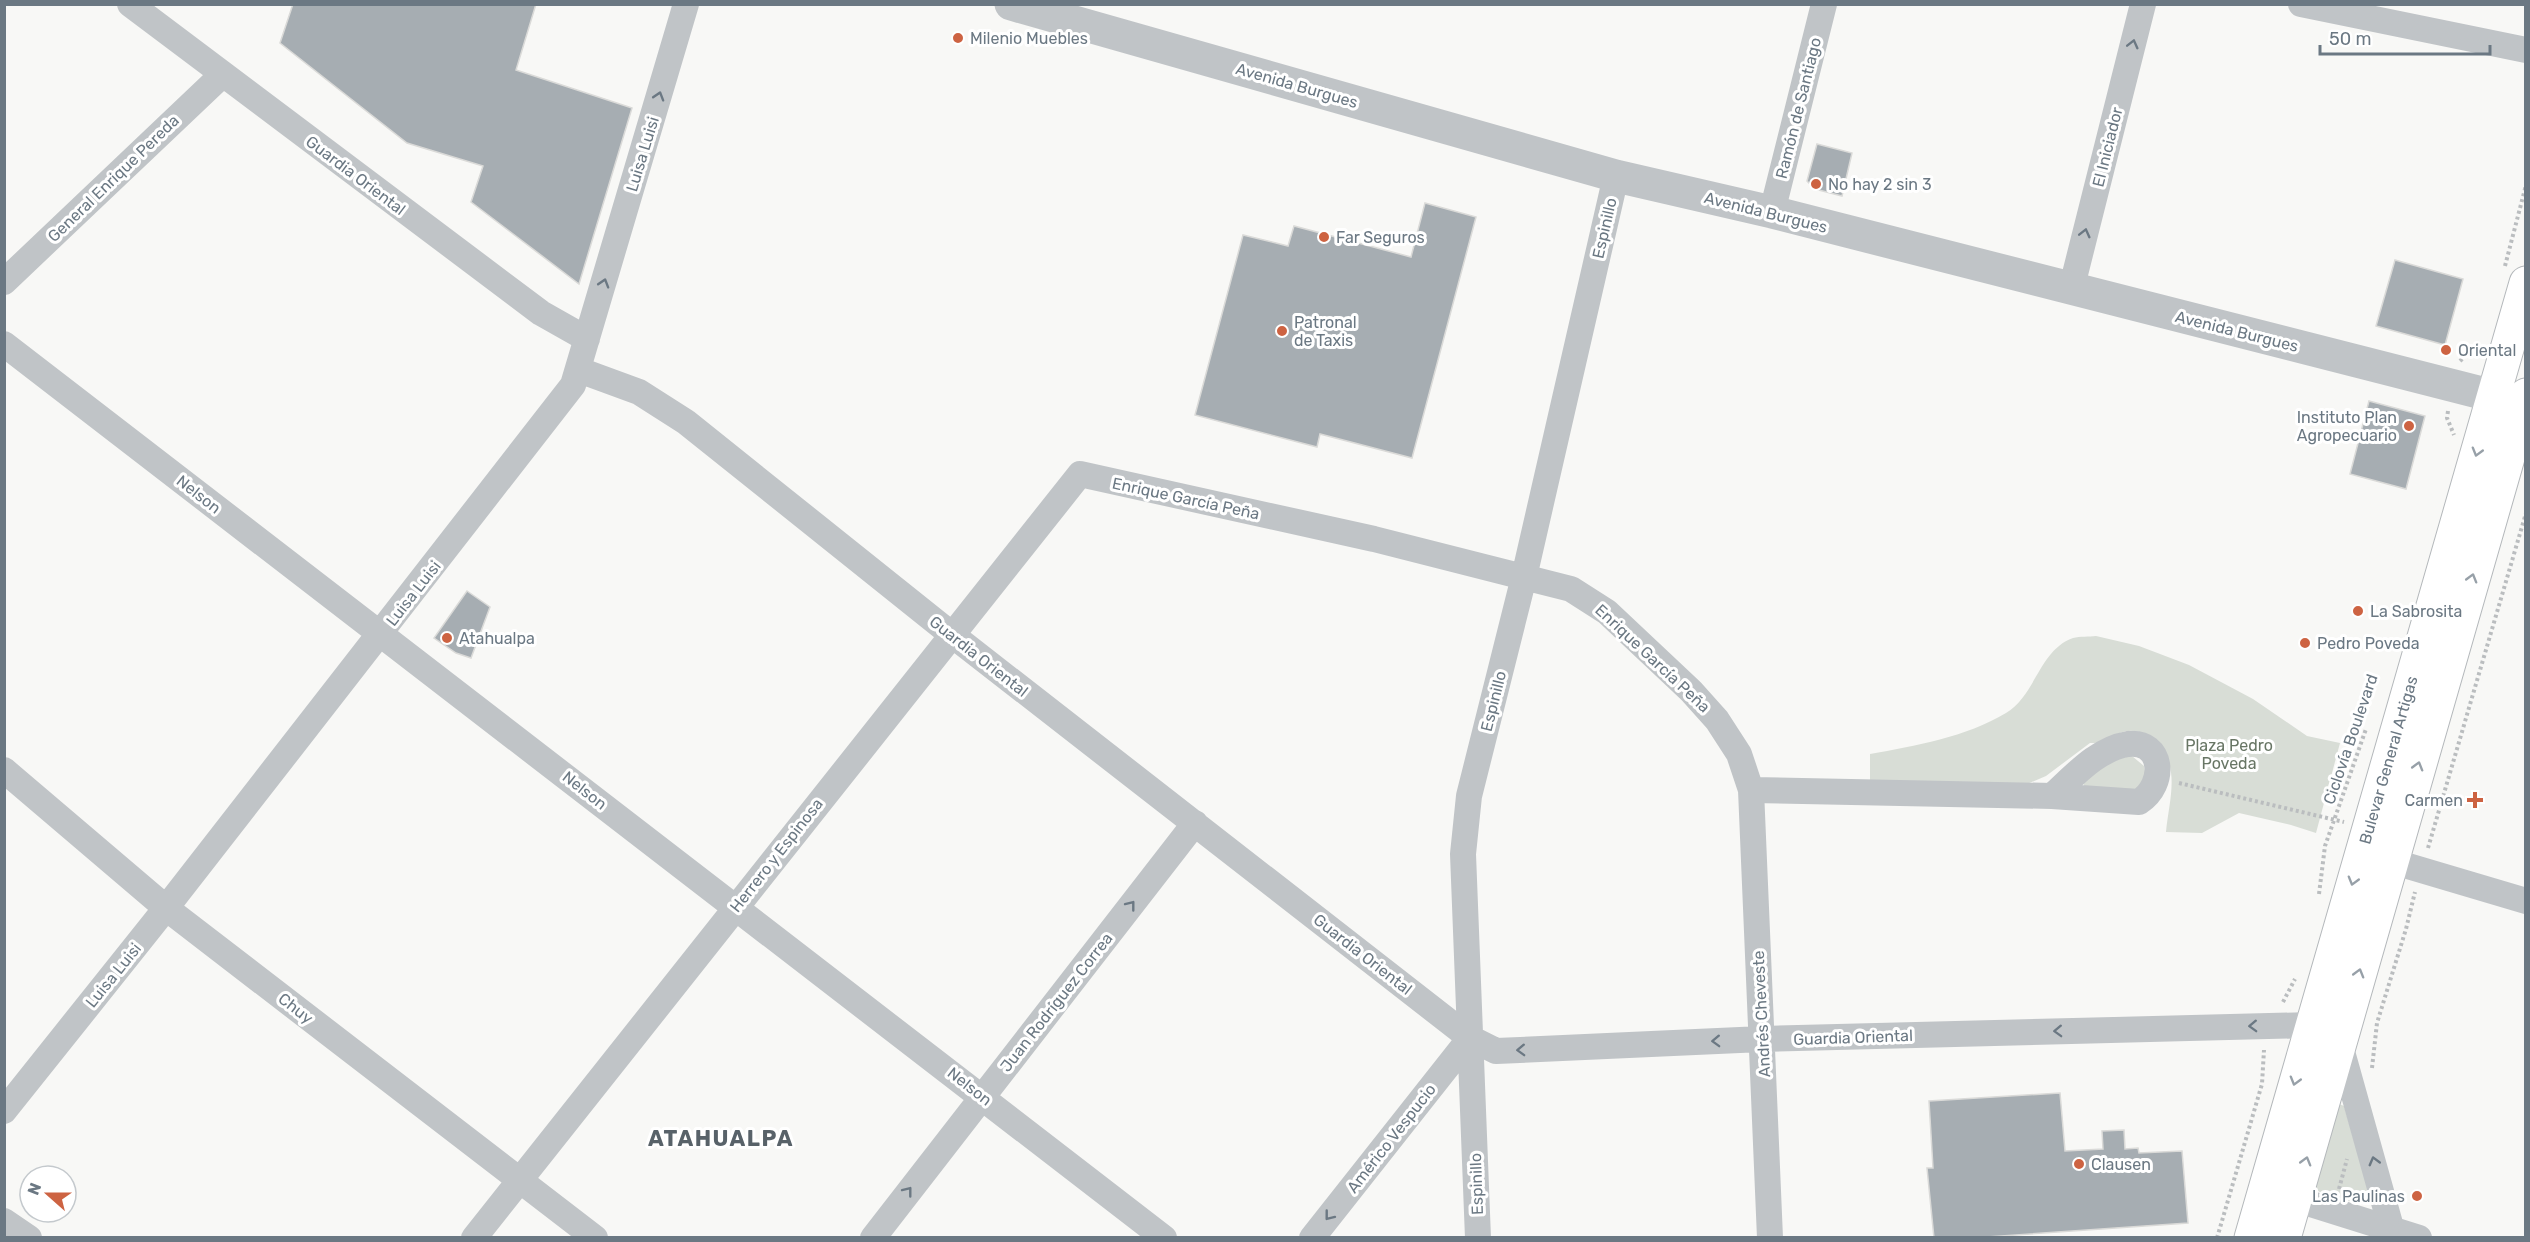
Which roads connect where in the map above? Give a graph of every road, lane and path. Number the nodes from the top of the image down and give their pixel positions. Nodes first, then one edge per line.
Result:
1 (130, 4) edge
2 (686, 4) edge
3 (1011, 4) edge
4 (1824, 4) edge
5 (2143, 4) edge
6 (2301, 4) edge
7 (2526, 50) edge
8 (222, 75) junction
9 (1616, 176) junction
10 (2526, 185) edge
11 (1772, 212) junction
12 (2514, 279) edge
13 (4, 282) edge
14 (2071, 290) junction
15 (587, 339) junction
16 (2484, 339) dead end
17 (4, 344) edge
18 (579, 370) junction
19 (2453, 385) junction
20 (2517, 399) edge
21 (2455, 439) dead end
22 (1080, 474) joint
23 (1524, 577) junction
24 (381, 634) junction
25 (951, 634) junction
26 (2369, 721) dead end
27 (4, 770) edge
28 (2158, 778) junction
29 (1751, 790) junction
30 (2052, 796) junction
31 (2335, 820) junction
32 (1195, 823) junction
33 (2368, 829) junction
34 (2391, 861) junction
35 (2318, 898) dead end
36 (2526, 901) edge
37 (736, 906) junction
38 (166, 908) junction
39 (2299, 969) dead end
40 (2270, 1025) junction
41 (2311, 1025) junction
42 (1470, 1038) junction
43 (1762, 1039) junction
44 (2340, 1041) junction
45 (982, 1096) junction
46 (4, 1111) edge
47 (519, 1180) junction
48 (2295, 1199) junction
49 (4, 1221) edge
50 (2393, 1233) edge
51 (29, 1238) edge
52 (474, 1238) edge
53 (595, 1238) edge
54 (873, 1238) edge
55 (1164, 1238) edge
56 (1312, 1238) edge
57 (1479, 1238) edge
58 (1770, 1238) edge
59 (2217, 1238) edge
60 (2251, 1238) edge
61 (2284, 1238) edge
62 (2419, 1238) edge

1 - 8 street, Guardia Oriental
15 -> 2 street, Luisa Luisi
3 - 9 street, Avenida Burgues
4 - 11 street, Ramón de Santiago
14 -> 5 street, El Iniciador
6 - 7 street
8 - 13 street, General Enrique Pereda
8 - 15 street, Guardia Oriental
9 - 11 street, Avenida Burgues
9 - 23 street, Espinillo
10 - 12 path
11 - 14 street, Avenida Burgues
12 - 20 main road, Bulevar General Artigas
14 - 19 street, Avenida Burgues
15 - 18 street, Luisa Luisi
16 - 19 path
17 - 24 street, Nelson
18 - 24 street, Luisa Luisi
18 - 25 street, Guardia Oriental
19 - 20 street, Avenida Burgues
19 - 21 path
20 -> 33 main road, Bulevar General Artigas
34 -> 20 main road, Bulevar General Artigas
22 - 23 street, Enrique García Peña
22 - 25 street, Herrero y Espinosa
23 - 29 street, Enrique García Peña
23 - 42 street, Espinillo
24 - 37 street, Nelson
24 - 38 street, Luisa Luisi
25 - 32 street, Guardia Oriental
25 - 37 street, Herrero y Espinosa
26 - 31 path, Ciclovía Boulevard
27 - 38 street, Chuy
28 - 30 street
28 - 30 street
28 - 31 path
29 - 30 street
29 - 43 street, Andrés Cheveste
31 - 33 path
31 - 35 path, Ciclovía Boulevard
32 - 42 street, Guardia Oriental
45 -> 32 street, Juan Rodríguez Correa
33 -> 41 main road, Bulevar General Artigas
34 - 36 street
44 -> 34 main road, Bulevar General Artigas
37 - 45 street, Nelson
37 - 47 street, Herrero y Espinosa
38 - 46 street, Luisa Luisi
38 - 47 street, Chuy
39 - 40 path
40 - 41 street, Guardia Oriental
40 -> 43 street, Guardia Oriental
40 - 59 path
41 -> 60 main road, Bulevar General Artigas
43 -> 42 street, Guardia Oriental
42 -> 56 street, Américo Vespucio
42 - 57 street, Espinillo
43 - 58 street, Andrés Cheveste
48 -> 44 main road, Bulevar General Artigas
50 -> 44 street
54 -> 45 street, Juan Rodríguez Correa
45 - 55 street, Nelson
47 - 52 street, Herrero y Espinosa
47 - 53 street, Chuy
48 - 50 street
48 - 61 main road, Bulevar General Artigas
49 - 51 street
50 - 62 street

